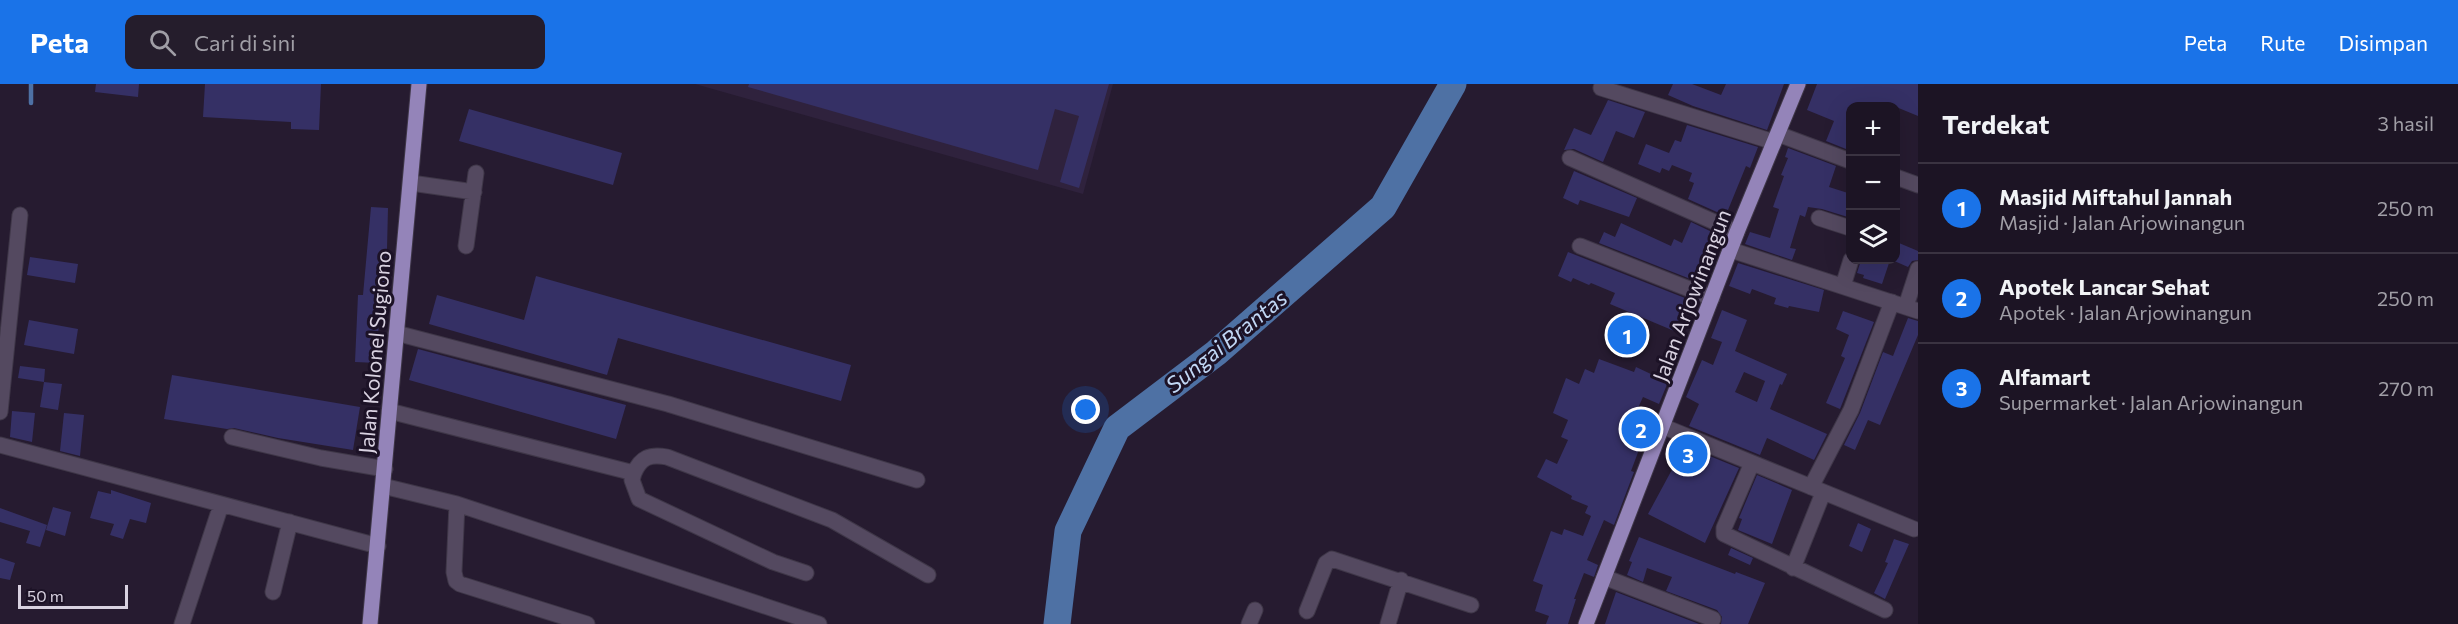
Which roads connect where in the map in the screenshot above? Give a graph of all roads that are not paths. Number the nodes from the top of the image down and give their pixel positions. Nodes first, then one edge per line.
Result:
1 (419, 84) edge
2 (1798, 84) edge
3 (1601, 88) dead end
4 (1776, 138) junction
5 (1570, 158) dead end
6 (1846, 159) edge
7 (476, 173) dead end
8 (1900, 178) edge
9 (411, 183) junction
10 (1918, 185) edge
11 (474, 192) junction
12 (20, 215) dead end
13 (1819, 218) dead end
14 (1846, 226) edge
15 (1737, 232) junction
16 (466, 246) dead end
17 (1580, 246) dead end
18 (1731, 250) junction
19 (8, 257) edge
20 (1850, 264) edge
21 (1918, 269) edge
22 (1843, 286) junction
23 (1712, 298) junction
24 (1905, 306) edge
25 (396, 333) junction
26 (389, 411) junction
27 (0, 412) edge
28 (1662, 426) junction
29 (232, 436) dead end
30 (0, 445) edge
31 (1752, 463) junction
32 (385, 469) junction
33 (634, 473) junction
34 (917, 480) dead end
35 (1817, 490) junction
36 (383, 491) junction
37 (221, 505) junction
38 (457, 509) junction
39 (290, 522) junction
40 (1914, 529) dead end
41 (378, 546) junction
42 (1793, 568) junction
43 (806, 573) dead end
44 (928, 575) dead end
45 (1604, 577) junction
46 (1401, 580) junction
47 (273, 592) dead end
48 (1471, 605) dead end
49 (1885, 610) dead end
50 (1307, 611) dead end
51 (1713, 619) dead end
52 (182, 624) edge
53 (370, 624) edge
54 (587, 624) edge
55 (819, 624) edge
56 (1388, 624) edge
57 (1586, 624) edge

1 - 9 main road, Jalan Kolonel Sugiono
2 - 4 main road, Jalan Arjowinangun
3 - 4 street
4 - 6 street
4 - 15 main road, Jalan Arjowinangun
5 - 15 street
7 - 11 street
8 - 10 street
9 - 11 street
9 - 25 main road, Jalan Kolonel Sugiono
11 - 16 street
12 - 19 street
13 - 14 street
15 - 18 main road, Jalan Arjowinangun
17 - 23 street
18 - 22 street
18 - 23 main road, Jalan Arjowinangun
19 - 27 street
20 - 22 street
21 - 24 street
22 - 24 street
23 - 28 main road, Jalan Arjowinangun
24 - 35 street
25 - 26 main road, Jalan Kolonel Sugiono
25 - 34 street
26 - 32 main road, Jalan Kolonel Sugiono
26 - 33 street
28 - 31 street
28 - 45 main road, Jalan Arjowinangun
29 - 32 street
30 - 37 street
31 - 35 street
31 - 42 street
32 - 36 main road, Jalan Kolonel Sugiono
33 - 43 street
33 - 44 street
35 - 40 street
35 - 42 street
36 - 38 street
36 - 41 main road, Jalan Kolonel Sugiono
37 - 39 street
37 - 52 street
38 - 54 street
38 - 55 street
39 - 41 street
39 - 47 street
41 - 53 main road, Jalan Kolonel Sugiono
42 - 49 street
45 - 51 street
45 - 57 main road, Jalan Arjowinangun
46 - 48 street
46 - 50 street
46 - 56 street

